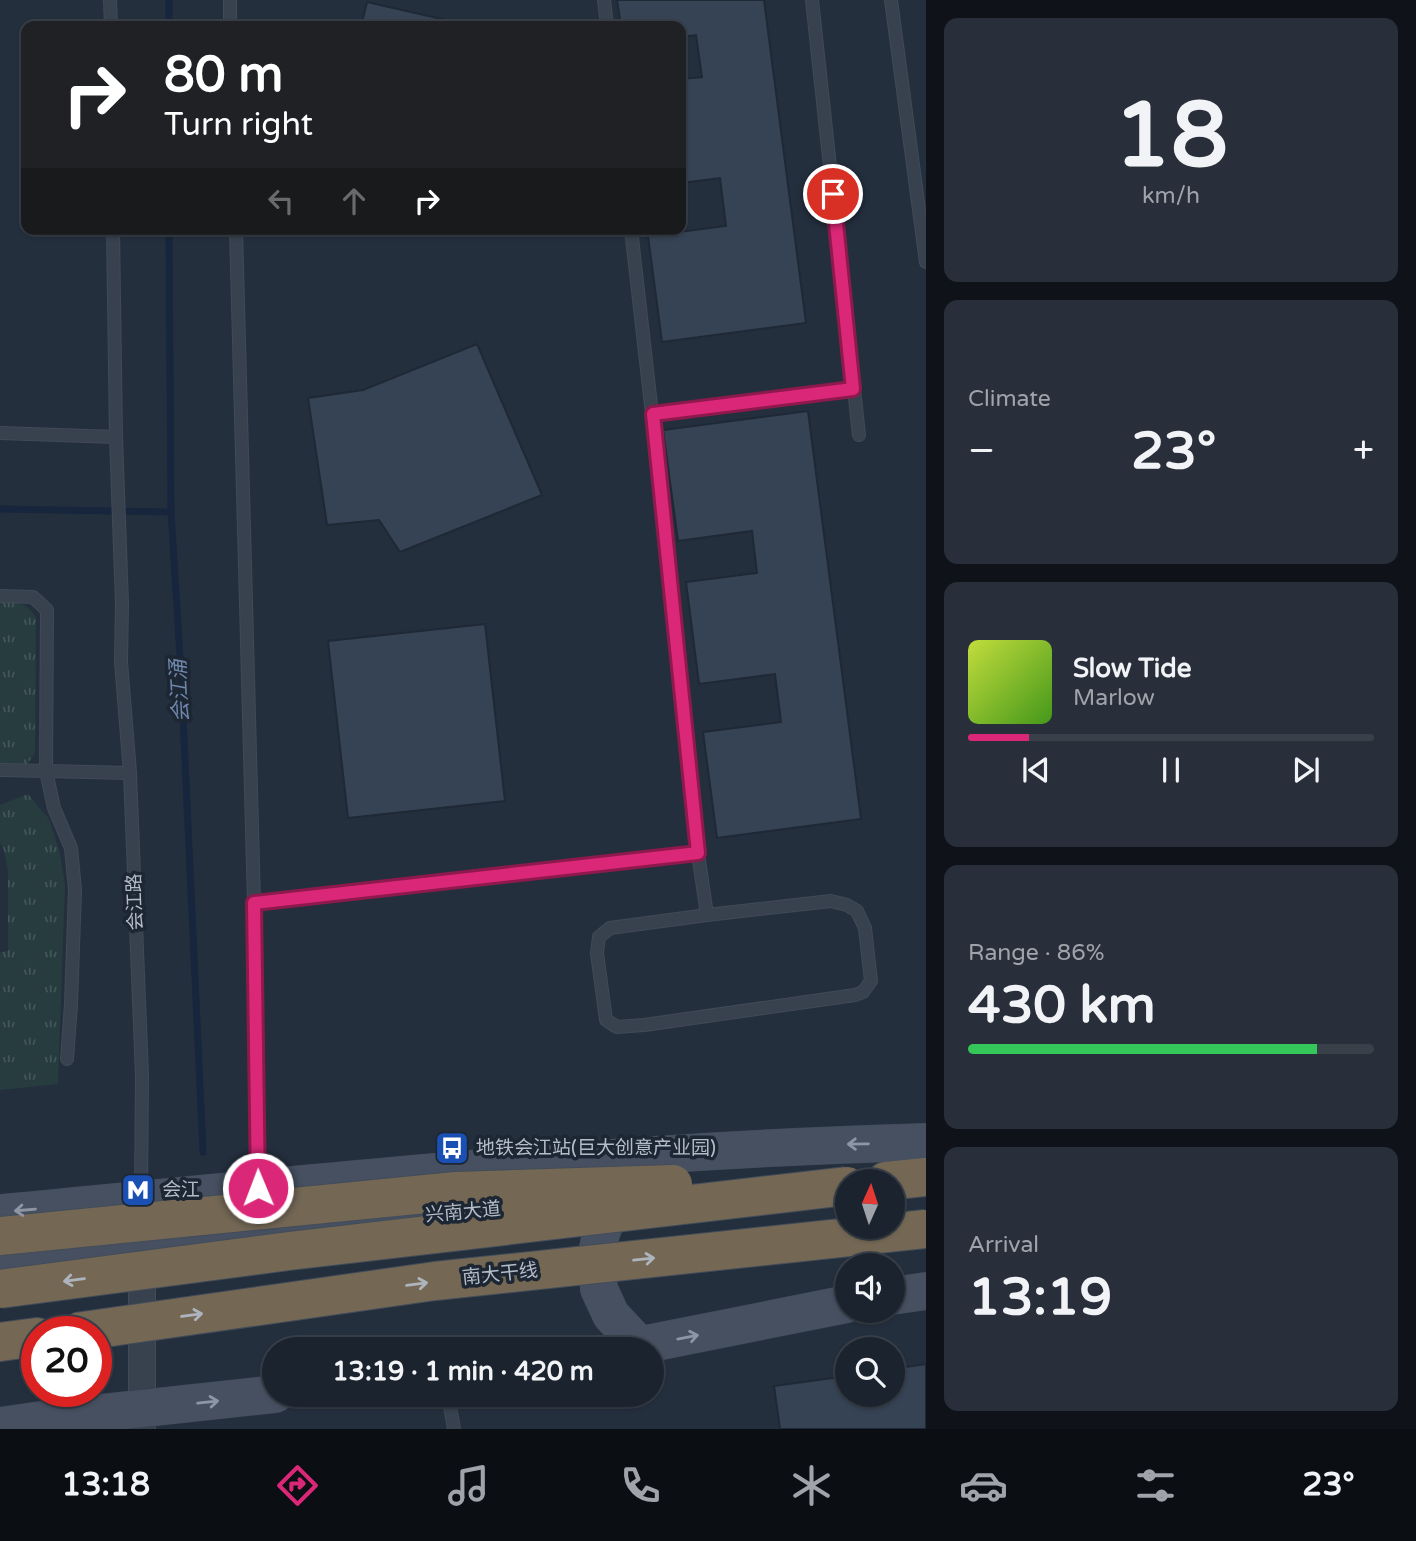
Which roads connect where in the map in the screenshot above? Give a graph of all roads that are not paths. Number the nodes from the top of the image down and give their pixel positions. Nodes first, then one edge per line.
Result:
1 (110, 0) edge
2 (230, 0) edge
3 (604, 0) edge
4 (812, 0) edge
5 (891, 0) edge
6 (111, 21) edge
7 (230, 21) edge
8 (606, 21) edge
9 (113, 235) edge
10 (236, 235) edge
11 (632, 235) edge
12 (926, 262) edge
13 (853, 389) junction
14 (653, 414) junction
15 (0, 433) edge
16 (859, 435) dead end
17 (116, 437) junction
18 (0, 596) edge
19 (0, 770) edge
20 (46, 771) junction
21 (130, 773) junction
22 (698, 853) junction
23 (254, 903) junction
24 (707, 915) junction
25 (67, 1059) dead end
26 (926, 1142) edge
27 (926, 1163) edge
28 (926, 1177) edge
29 (905, 1179) edge
30 (835, 1184) edge
31 (835, 1185) edge
32 (241, 1189) junction
33 (614, 1198) junction
34 (141, 1199) junction
35 (0, 1213) edge
36 (926, 1229) edge
37 (0, 1236) edge
38 (142, 1247) junction
39 (0, 1262) edge
40 (0, 1289) edge
41 (926, 1291) edge
42 (905, 1294) edge
43 (835, 1306) edge
44 (112, 1327) edge
45 (624, 1337) edge
46 (21, 1339) edge
47 (664, 1341) edge
48 (0, 1342) edge
49 (262, 1396) edge
50 (450, 1407) edge
51 (142, 1419) edge
52 (0, 1426) edge
53 (454, 1429) edge

1 - 6 lane
2 - 7 lane
3 - 8 lane
4 - 13 lane
5 - 12 lane
9 - 17 lane, 会江路
10 - 23 lane
11 - 14 lane
13 - 14 lane
13 - 16 lane
14 - 22 lane
15 - 17 lane
17 - 21 lane, 会江路
18 - 20 lane
19 - 20 lane
20 - 21 lane
20 - 25 lane
21 - 34 lane, 会江路
22 - 23 lane
22 - 24 lane
23 - 32 lane
24 - 24 lane
26 -> 32 main road
27 - 33 main road, 兴南大道
28 - 29 highway
30 - 37 highway, bridge
31 -> 40 highway, bridge
32 - 34 main road
33 - 38 main road, 兴南大道
33 - 45 main road
34 -> 35 main road
34 - 38 street
44 -> 36 highway, 南大干线, bridge
38 - 39 main road, 兴南大道
38 - 51 street
41 - 42 main road
47 -> 43 main road
46 - 48 highway
51 -> 49 main road
50 - 53 lane
51 - 52 main road

